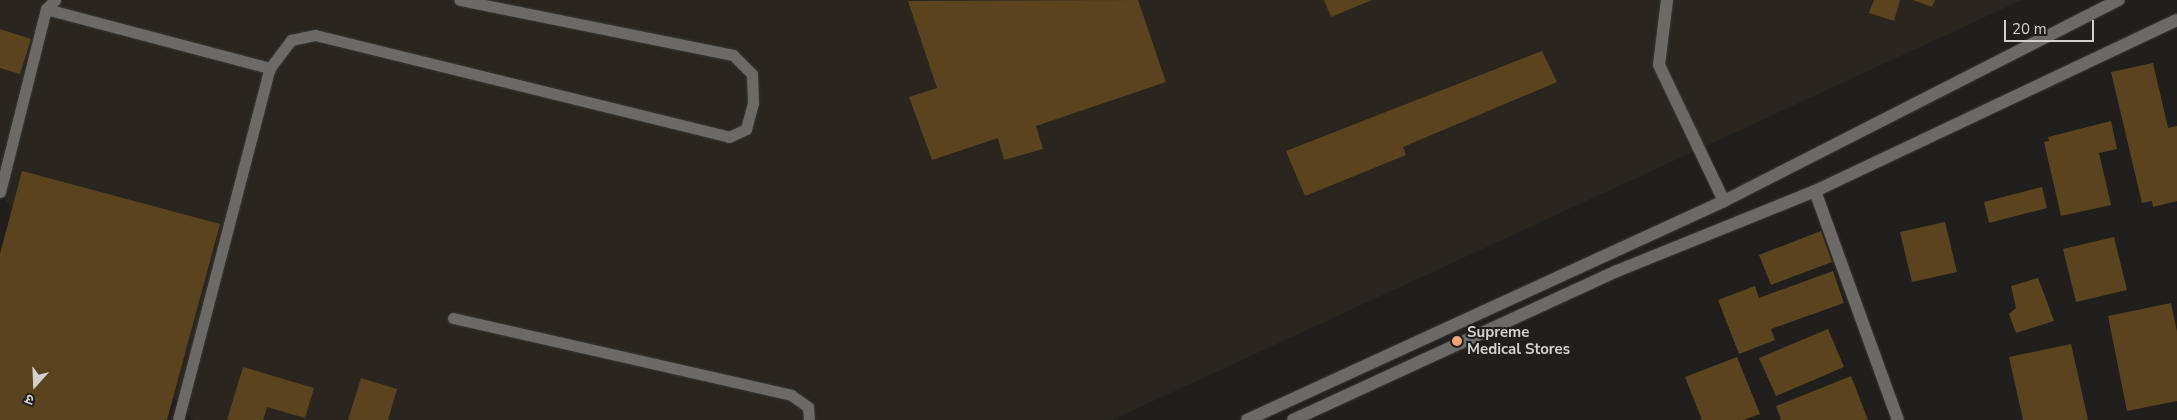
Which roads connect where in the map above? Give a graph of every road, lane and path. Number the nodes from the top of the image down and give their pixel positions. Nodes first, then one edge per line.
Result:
1 (54, 0) edge
2 (460, 0) edge
3 (1667, 0) edge
4 (2118, 0) edge
5 (46, 9) junction
6 (2177, 20) edge
7 (270, 68) junction
8 (1815, 191) junction
9 (0, 192) edge
10 (1724, 201) junction
11 (453, 318) dead end
12 (178, 420) edge
13 (809, 420) edge
14 (1247, 420) edge
15 (1293, 420) edge
16 (1898, 420) edge

1 - 5 lane
2 - 7 lane
3 - 10 main road
4 - 10 main road
5 - 7 lane
5 - 9 lane
6 - 8 main road
7 - 12 lane
8 - 15 main road
8 - 16 main road
10 - 14 main road
11 - 13 lane

